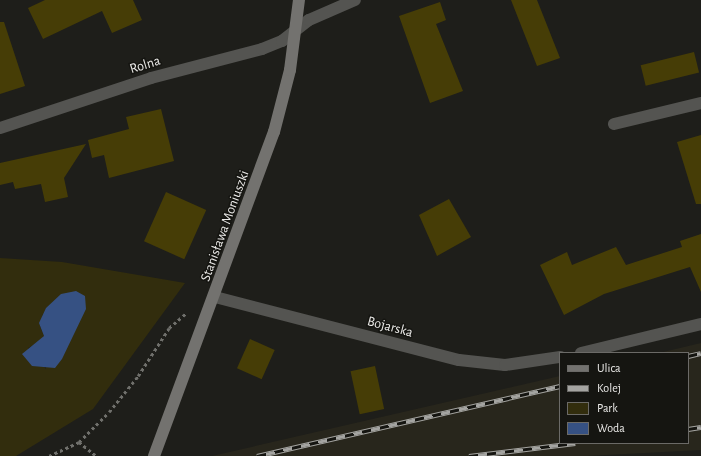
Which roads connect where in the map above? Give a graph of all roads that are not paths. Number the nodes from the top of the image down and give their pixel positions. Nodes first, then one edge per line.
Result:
1 (299, 0) edge
2 (356, 0) edge
3 (297, 30) junction
4 (701, 103) edge
5 (614, 124) dead end
6 (0, 128) edge
7 (215, 297) junction
8 (701, 324) edge
9 (585, 352) edge
10 (559, 357) edge
11 (154, 456) edge

1 - 3 street, Stanisława Moniuszki
2 - 3 street, Rolna
3 - 6 street, Rolna
3 - 7 street, Stanisława Moniuszki
4 - 5 street
7 - 10 street, Bojarska
7 - 11 street, Stanisława Moniuszki
8 - 9 street

